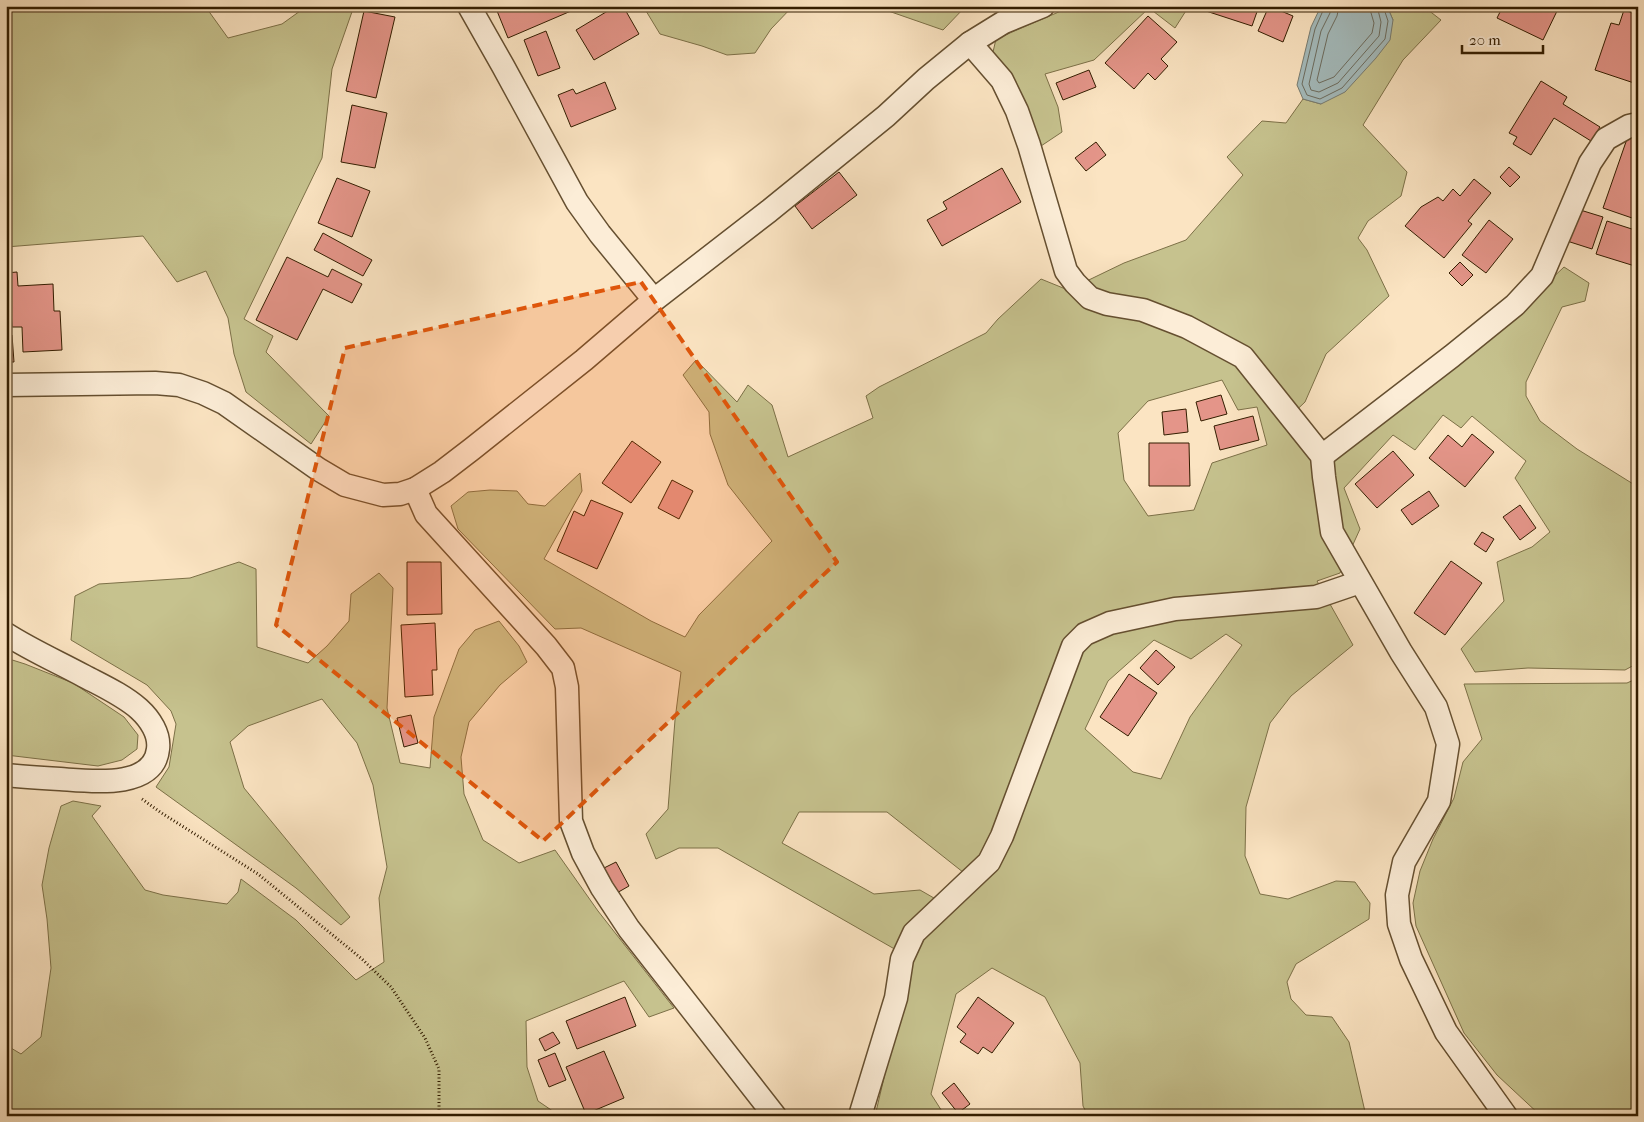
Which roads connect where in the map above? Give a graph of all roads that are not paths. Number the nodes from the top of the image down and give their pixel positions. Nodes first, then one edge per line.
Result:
1 (469, 6) edge
2 (1043, 6) edge
3 (1000, 14) edge
4 (970, 43) junction
5 (1638, 124) edge
6 (654, 300) junction
7 (6, 385) edge
8 (1322, 456) junction
9 (415, 489) junction
10 (1360, 582) junction
11 (6, 634) edge
12 (6, 776) edge
13 (775, 1116) edge
14 (860, 1116) edge
15 (1506, 1116) edge

1 - 6 street
2 - 3 street
3 - 4 street
4 - 6 street
4 - 8 street
5 - 8 street
6 - 9 street
7 - 9 street
8 - 10 street
9 - 13 street
10 - 14 street
10 - 15 street
11 - 12 street

